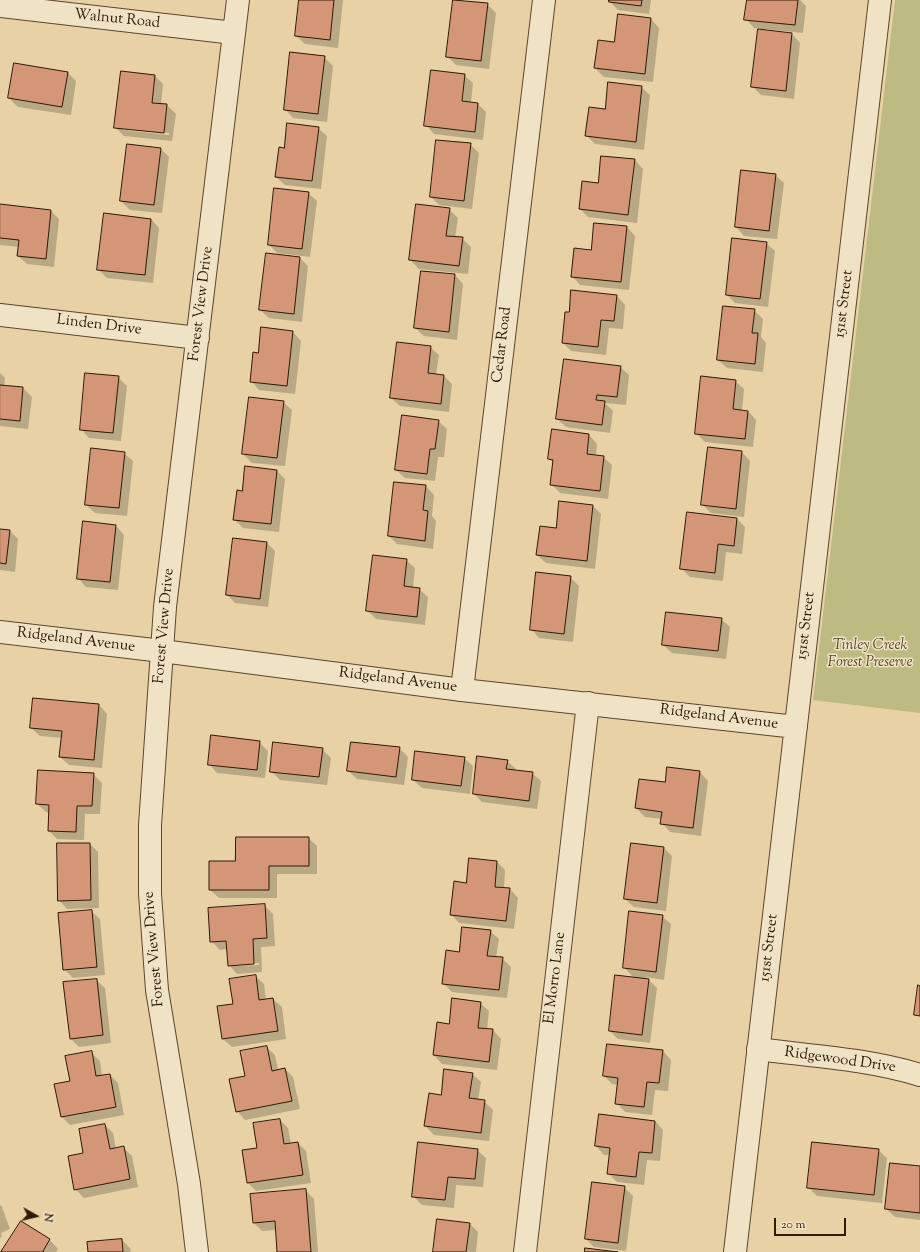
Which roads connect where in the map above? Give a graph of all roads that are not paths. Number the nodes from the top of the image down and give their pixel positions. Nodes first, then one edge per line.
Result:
1 (238, 0) edge
2 (544, 0) edge
3 (880, 0) edge
4 (0, 6) edge
5 (234, 33) junction
6 (0, 315) edge
7 (198, 338) junction
8 (0, 632) edge
9 (162, 651) junction
10 (462, 690) junction
11 (588, 703) junction
12 (796, 727) junction
13 (758, 1049) junction
14 (920, 1075) edge
15 (197, 1252) edge
16 (525, 1252) edge
17 (735, 1252) edge

1 - 5 street, Forest View Drive
2 - 10 street, Cedar Road
3 - 12 street, 151st Street
4 - 5 street, Walnut Road
5 - 7 street, Forest View Drive
6 - 7 street, Linden Drive
7 - 9 street, Forest View Drive
8 - 9 street, Ridgeland Avenue
9 - 10 street, Ridgeland Avenue
9 - 15 street, Forest View Drive
10 - 11 street, Ridgeland Avenue
11 - 12 street, Ridgeland Avenue
11 - 16 street, El Morro Lane
12 - 13 street, 151st Street
13 - 14 street, Ridgewood Drive
13 - 17 street, 151st Street

